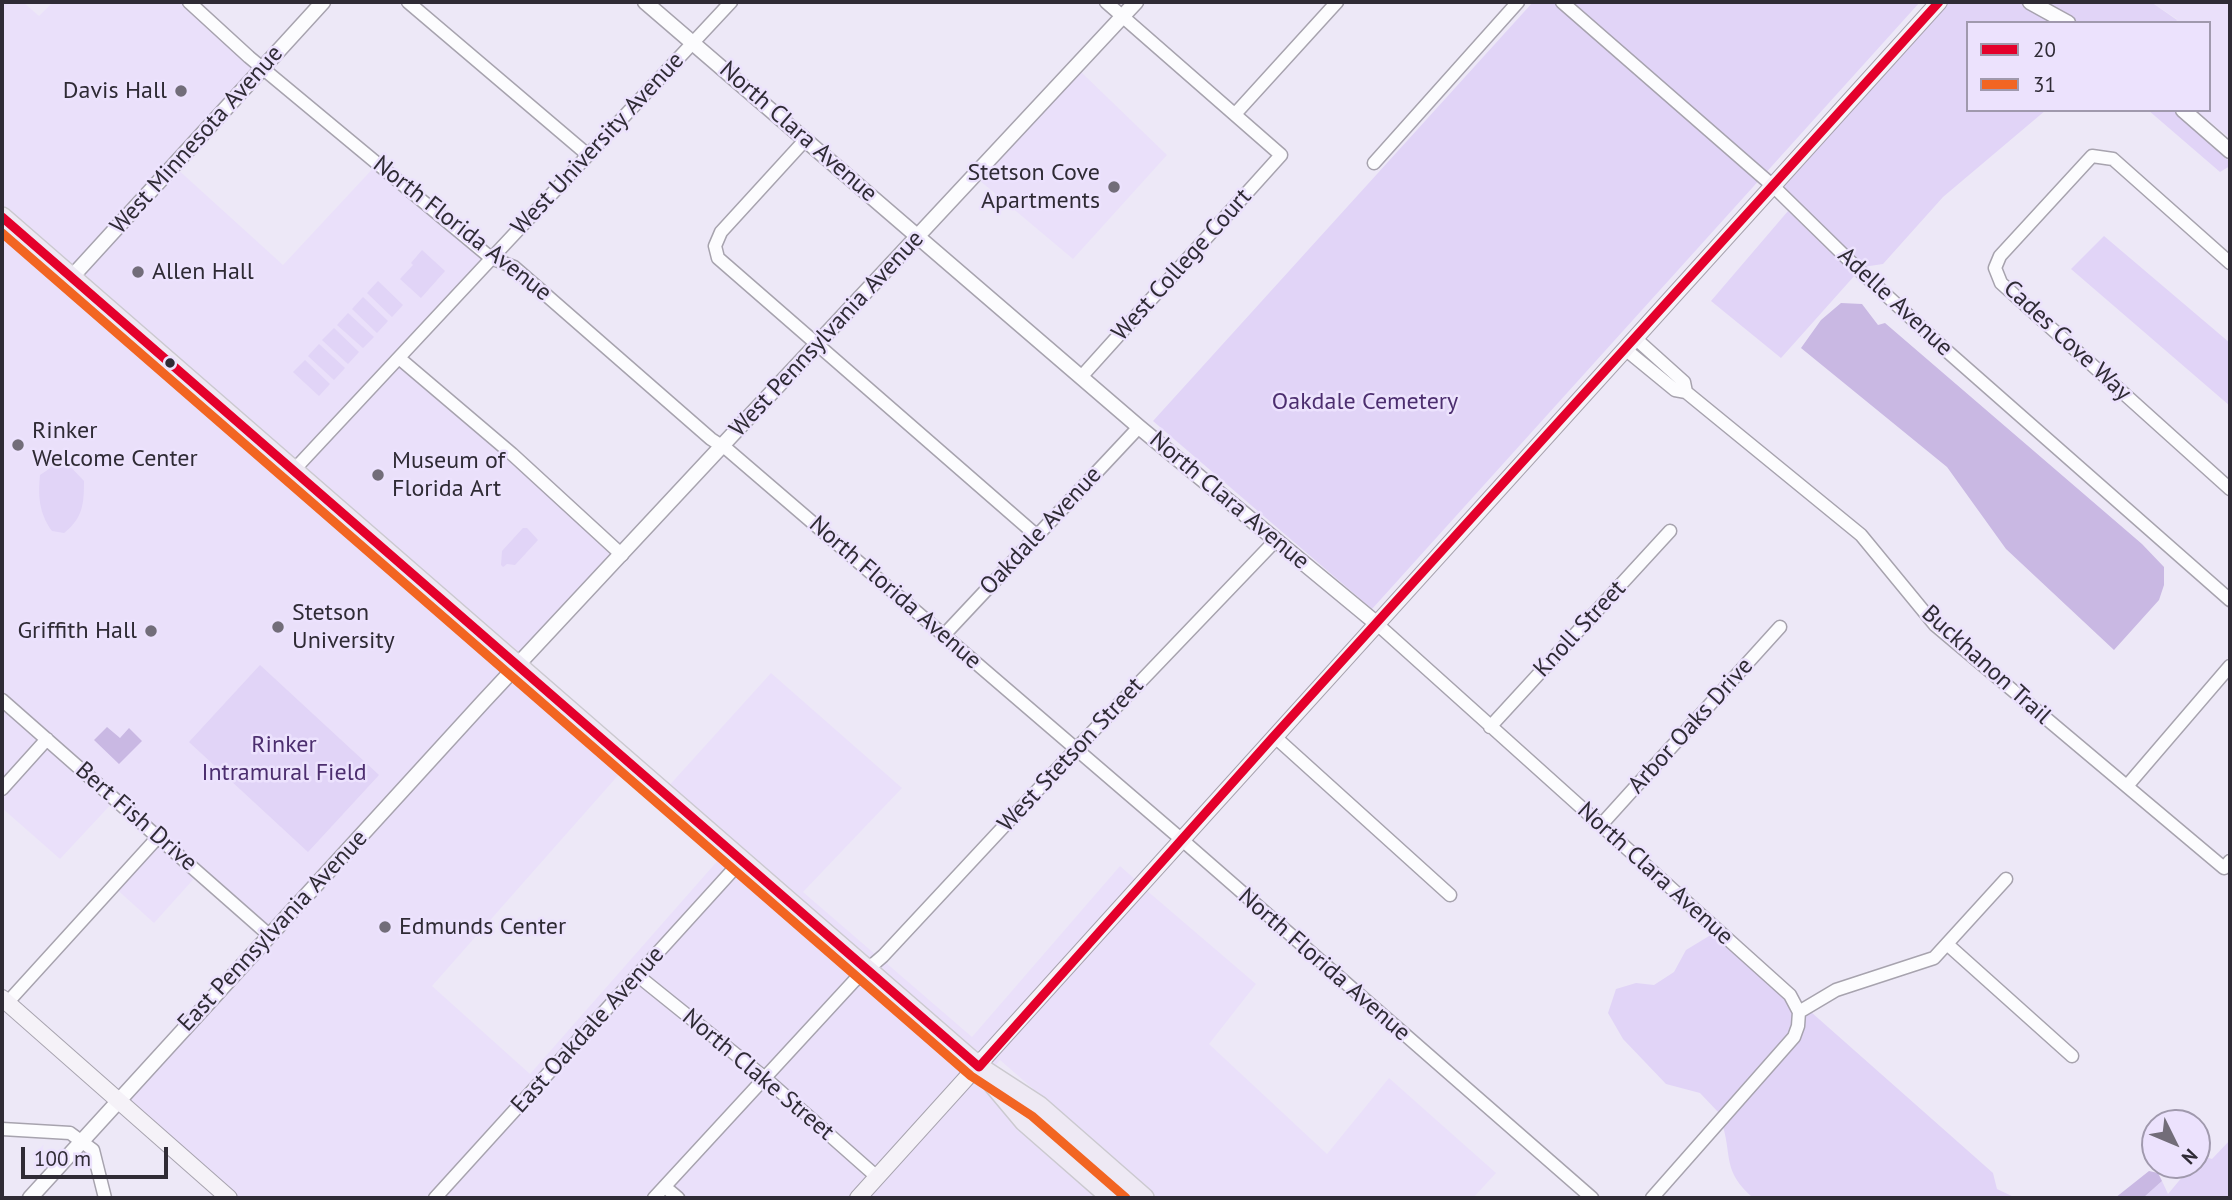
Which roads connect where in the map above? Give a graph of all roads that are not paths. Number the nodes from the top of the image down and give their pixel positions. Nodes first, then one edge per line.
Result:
1 (189, 2) edge
2 (323, 2) edge
3 (408, 2) edge
4 (645, 2) edge
5 (731, 2) edge
6 (1106, 2) edge
7 (1136, 2) edge
8 (1337, 2) edge
9 (1518, 2) edge
10 (1562, 2) edge
11 (1939, 2) edge
12 (2030, 2) edge
13 (1123, 17) junction
14 (2064, 21) edge
15 (693, 42) junction
16 (264, 67) junction
17 (2185, 112) edge
18 (1236, 113) junction
19 (806, 139) junction
20 (2230, 151) edge
21 (588, 155) junction
22 (1374, 163) dead end
23 (1773, 186) junction
24 (2, 218) edge
25 (919, 235) junction
26 (491, 257) junction
27 (2230, 263) edge
28 (70, 279) junction
29 (1630, 343) junction
30 (818, 344) junction
31 (399, 358) junction
32 (1082, 376) junction
33 (1139, 427) junction
34 (722, 447) junction
35 (293, 471) junction
36 (2230, 489) edge
37 (1670, 531) dead end
38 (1036, 534) junction
39 (1276, 540) junction
40 (622, 555) junction
41 (2230, 600) edge
42 (1376, 623) junction
43 (1780, 627) dead end
44 (944, 635) junction
45 (518, 666) junction
46 (2230, 666) edge
47 (2, 700) edge
48 (1490, 727) junction
49 (1274, 736) junction
50 (47, 739) junction
51 (1075, 750) junction
52 (2127, 786) junction
53 (2, 789) edge
54 (1601, 825) junction
55 (158, 836) junction
56 (1181, 839) junction
57 (741, 861) junction
58 (2230, 861) edge
59 (2006, 878) dead end
60 (1450, 895) dead end
61 (269, 935) junction
62 (1947, 944) junction
63 (867, 970) junction
64 (637, 975) junction
65 (4, 1001) edge
66 (1799, 1012) junction
67 (2072, 1056) dead end
68 (979, 1067) junction
69 (765, 1078) junction
70 (118, 1099) junction
71 (2, 1129) edge
72 (81, 1141) junction
73 (877, 1177) junction
74 (664, 1187) junction
75 (30, 1198) edge
76 (105, 1198) edge
77 (229, 1198) edge
78 (435, 1198) edge
79 (654, 1198) edge
80 (678, 1198) edge
81 (858, 1198) edge
82 (1112, 1198) edge
83 (1144, 1198) edge
84 (1592, 1198) edge
85 (1652, 1198) edge

1 - 16 street, North Florida Avenue
2 - 16 street, West Minnesota Avenue
3 - 21 street
4 - 15 street, North Clara Avenue
5 - 15 street, West University Avenue
6 - 13 street
7 - 13 street, West Pennsylvania Avenue
8 - 18 street
9 - 22 street
10 - 23 street, Adelle Avenue
11 - 23 main road
12 - 14 street
13 - 18 street
13 - 25 street, West Pennsylvania Avenue
15 - 19 street, North Clara Avenue
15 - 21 street, West University Avenue
16 - 26 street, North Florida Avenue
16 - 28 street, West Minnesota Avenue
17 - 20 street
18 - 32 street, West College Court
19 - 25 street, North Clara Avenue
19 - 30 street
21 - 26 street, West University Avenue
23 - 29 main road
23 - 41 street, Adelle Avenue
24 - 28 main road
25 - 30 street, West Pennsylvania Avenue
25 - 32 street, North Clara Avenue
26 - 31 street, West University Avenue
26 - 34 street, North Florida Avenue
27 - 36 street, Cades Cove Way
28 - 35 main road
29 - 42 main road
29 - 52 street, Buckhanon Trail
30 - 34 street, West Pennsylvania Avenue
30 - 38 street
31 - 35 street, West University Avenue
31 - 40 street
32 - 33 street, North Clara Avenue
33 - 38 street, Oakdale Avenue
33 - 39 street, North Clara Avenue
34 - 40 street, West Pennsylvania Avenue
34 - 44 street, North Florida Avenue
35 - 45 main road
37 - 48 street, Knoll Street
38 - 44 street, Oakdale Avenue
39 - 42 street, North Clara Avenue
39 - 51 street, West Stetson Street
40 - 45 street, West Pennsylvania Avenue
42 - 48 street, North Clara Avenue
42 - 49 main road
43 - 54 street, Arbor Oaks Drive
44 - 51 street, North Florida Avenue
45 - 57 main road
45 - 61 street, East Pennsylvania Avenue
46 - 52 street
47 - 50 street, Bert Fish Drive
48 - 54 street, North Clara Avenue
49 - 56 main road
49 - 60 street
50 - 53 street
50 - 55 street, Bert Fish Drive
51 - 56 street, North Florida Avenue
51 - 63 street, West Stetson Street
52 - 58 street, Buckhanon Trail
54 - 66 street, North Clara Avenue
55 - 61 street, Bert Fish Drive
55 - 65 street
56 - 68 main road
56 - 84 street, North Florida Avenue
57 - 63 main road
57 - 64 street, East Oakdale Avenue
59 - 62 street
61 - 70 street, East Pennsylvania Avenue
62 - 66 street
62 - 67 street
63 - 68 main road
63 - 69 street, West Stetson Street
64 - 69 street, North Clake Street
64 - 78 street, East Oakdale Avenue
65 - 70 main road
66 - 85 street
68 - 73 main road
68 - 82 main road
68 - 83 main road
69 - 73 street, North Clake Street
69 - 74 street, West Stetson Street
70 - 72 street, East Pennsylvania Avenue
70 - 77 main road
71 - 72 street
72 - 75 street, East Pennsylvania Avenue
72 - 76 street
73 - 81 main road
74 - 79 street, West Stetson Street
74 - 80 street

